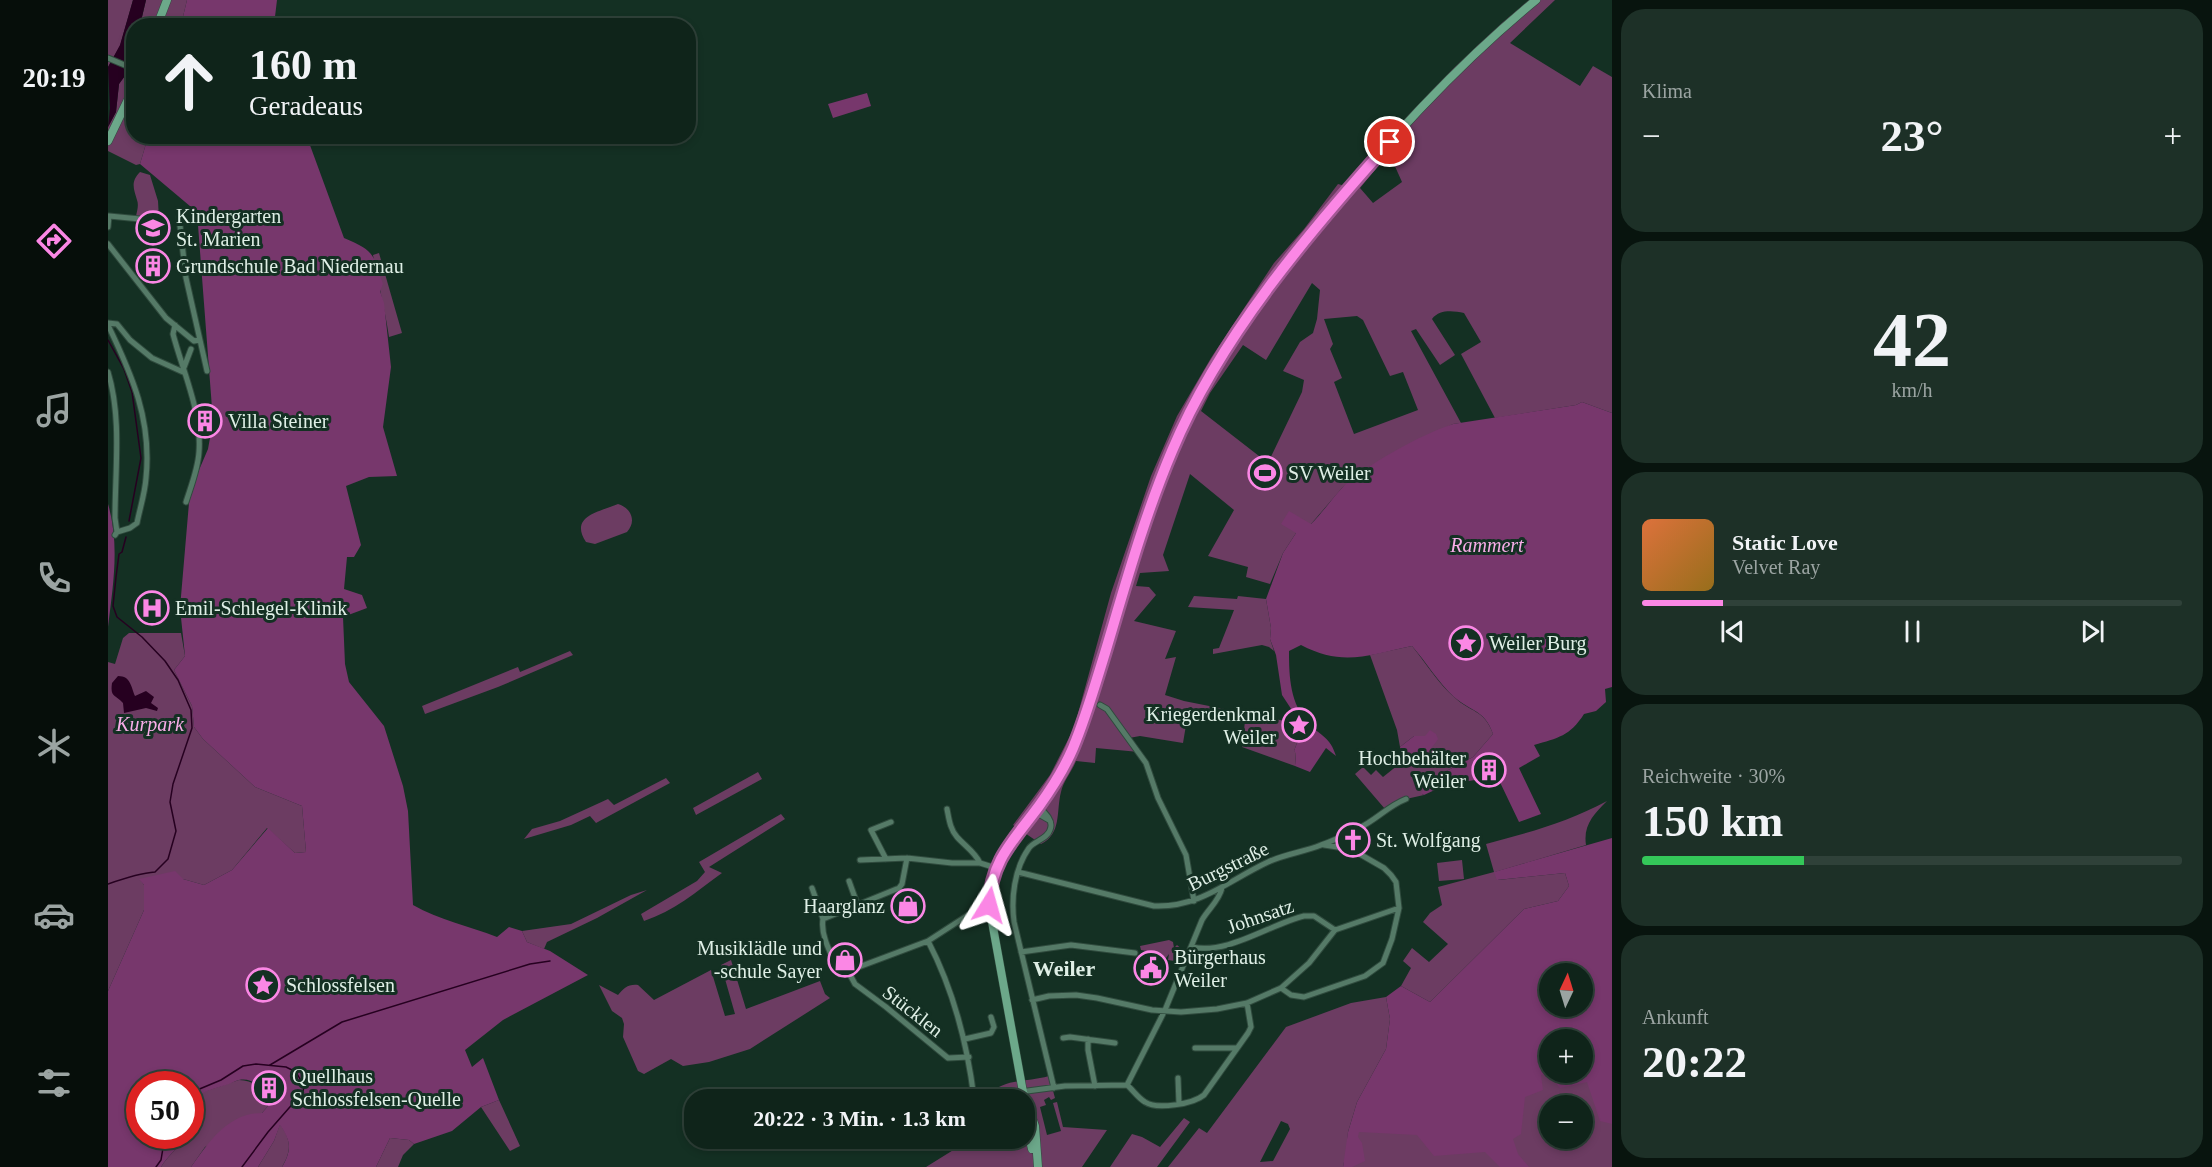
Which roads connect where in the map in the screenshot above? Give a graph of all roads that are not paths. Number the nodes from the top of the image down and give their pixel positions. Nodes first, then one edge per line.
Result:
1 (167, 0) edge
2 (1536, 0) edge
3 (160, 18) edge
4 (108, 58) edge
5 (126, 66) edge
6 (126, 104) edge
7 (108, 141) edge
8 (179, 217) dead end
9 (161, 221) dead end
10 (108, 228) edge
11 (108, 244) edge
12 (108, 324) edge
13 (175, 325) junction
14 (199, 340) junction
15 (191, 349) dead end
16 (207, 371) dead end
17 (108, 372) edge
18 (183, 372) junction
19 (108, 415) edge
20 (116, 418) junction
21 (186, 502) dead end
22 (1100, 705) dead end
23 (1406, 799) dead end
24 (947, 808) dead end
25 (1036, 809) junction
26 (891, 822) dead end
27 (1322, 845) junction
28 (907, 858) junction
29 (886, 859) junction
30 (860, 860) dead end
31 (980, 863) junction
32 (996, 867) junction
33 (1018, 872) junction
34 (849, 881) dead end
35 (812, 888) dead end
36 (1222, 888) junction
37 (1194, 901) junction
38 (989, 905) junction
39 (858, 906) junction
40 (1399, 908) junction
41 (823, 918) junction
42 (1335, 930) junction
43 (928, 941) junction
44 (1191, 947) junction
45 (1021, 952) junction
46 (1135, 953) dead end
47 (848, 971) junction
48 (1281, 988) junction
49 (1032, 1000) junction
50 (1246, 1002) junction
51 (1165, 1010) junction
52 (991, 1017) dead end
53 (1063, 1038) dead end
54 (965, 1039) junction
55 (1088, 1039) junction
56 (1115, 1043) dead end
57 (1195, 1048) dead end
58 (1237, 1048) junction
59 (969, 1057) junction
60 (1178, 1078) dead end
61 (1127, 1085) junction
62 (1095, 1086) junction
63 (1054, 1088) junction
64 (973, 1089) edge
65 (1022, 1089) edge
66 (1035, 1090) edge
67 (1179, 1104) junction
68 (1032, 1149) edge
69 (1037, 1167) edge

1 - 3 main road
2 - 25 main road
4 - 5 street
6 - 7 main road
8 - 14 street
9 - 10 street
11 - 13 street
12 - 18 street
12 - 20 street
13 - 14 street
13 - 18 street
14 - 16 street
15 - 18 street
17 - 20 street
18 - 21 street
19 - 20 street
22 - 37 street
23 - 27 street, Burgstraße
24 - 31 street
25 - 32 main road
25 - 33 street
26 - 29 street
27 - 36 street, Burgstraße
27 - 40 street
28 - 29 street
28 - 31 street
28 - 39 street
29 - 30 street
31 - 32 street
32 - 38 main road
33 - 37 street, Burgstraße
33 - 45 street
34 - 39 street
35 - 41 street
36 - 37 street, Burgstraße
36 - 44 street
38 - 43 street
38 - 65 main road
39 - 41 street
40 - 42 street
40 - 48 street
41 - 47 street
42 - 44 street, Johnsatz
42 - 48 street
43 - 47 street
43 - 54 street
44 - 51 street
45 - 46 street
45 - 49 street
47 - 59 street, Stücklen
48 - 50 street
49 - 51 street
49 - 63 street
50 - 51 street
50 - 58 street
51 - 61 street
52 - 54 street
53 - 55 street
54 - 59 street
55 - 56 street
55 - 62 street
57 - 58 street
58 - 67 street
59 - 64 street
60 - 67 street
61 - 62 street
61 - 67 street
62 - 63 street
63 - 66 street
68 - 69 main road

